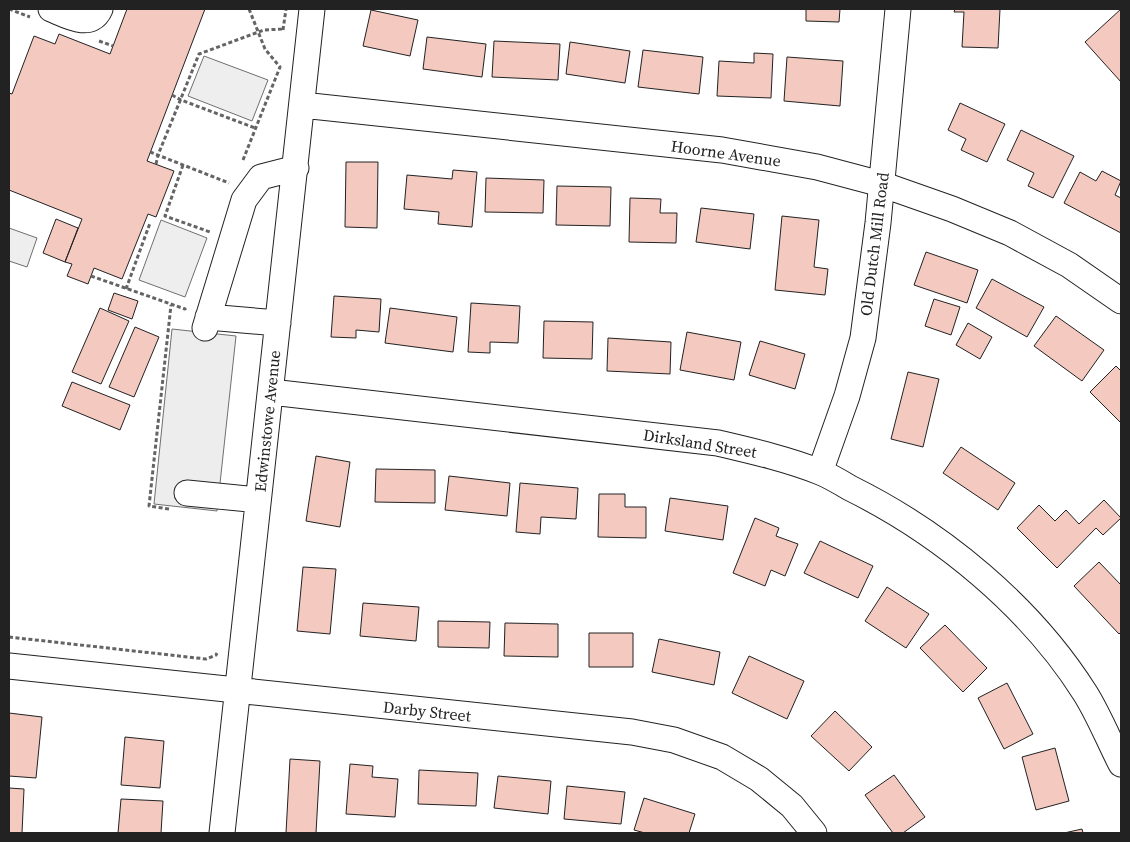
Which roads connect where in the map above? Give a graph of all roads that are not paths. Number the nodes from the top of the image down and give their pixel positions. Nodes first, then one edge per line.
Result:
1 (51, 9) edge
2 (100, 9) edge
3 (312, 9) edge
4 (898, 9) edge
5 (302, 105) junction
6 (296, 168) junction
7 (881, 184) junction
8 (1121, 300) edge
9 (278, 323) junction
10 (271, 392) junction
11 (820, 472) junction
12 (258, 500) junction
13 (182, 501) road end
14 (9, 666) edge
15 (238, 691) junction
16 (1121, 764) edge
17 (222, 833) edge
18 (814, 833) edge

1 - 2 street
3 - 5 street, Edwinstowe Avenue
4 - 7 street, Old Dutch Mill Road
5 - 6 street, Edwinstowe Avenue
5 - 7 street, Hoorne Avenue
6 - 9 street, Edwinstowe Avenue
6 - 9 street
7 - 8 street, Hoorne Avenue
7 - 11 street, Old Dutch Mill Road
9 - 10 street, Edwinstowe Avenue
10 - 11 street, Dirksland Street
10 - 12 street, Edwinstowe Avenue
11 - 16 street, Dirksland Street
12 - 13 street
12 - 15 street, Edwinstowe Avenue
14 - 15 street, Darby Street
15 - 17 street, Edwinstowe Avenue
15 - 18 street, Darby Street

